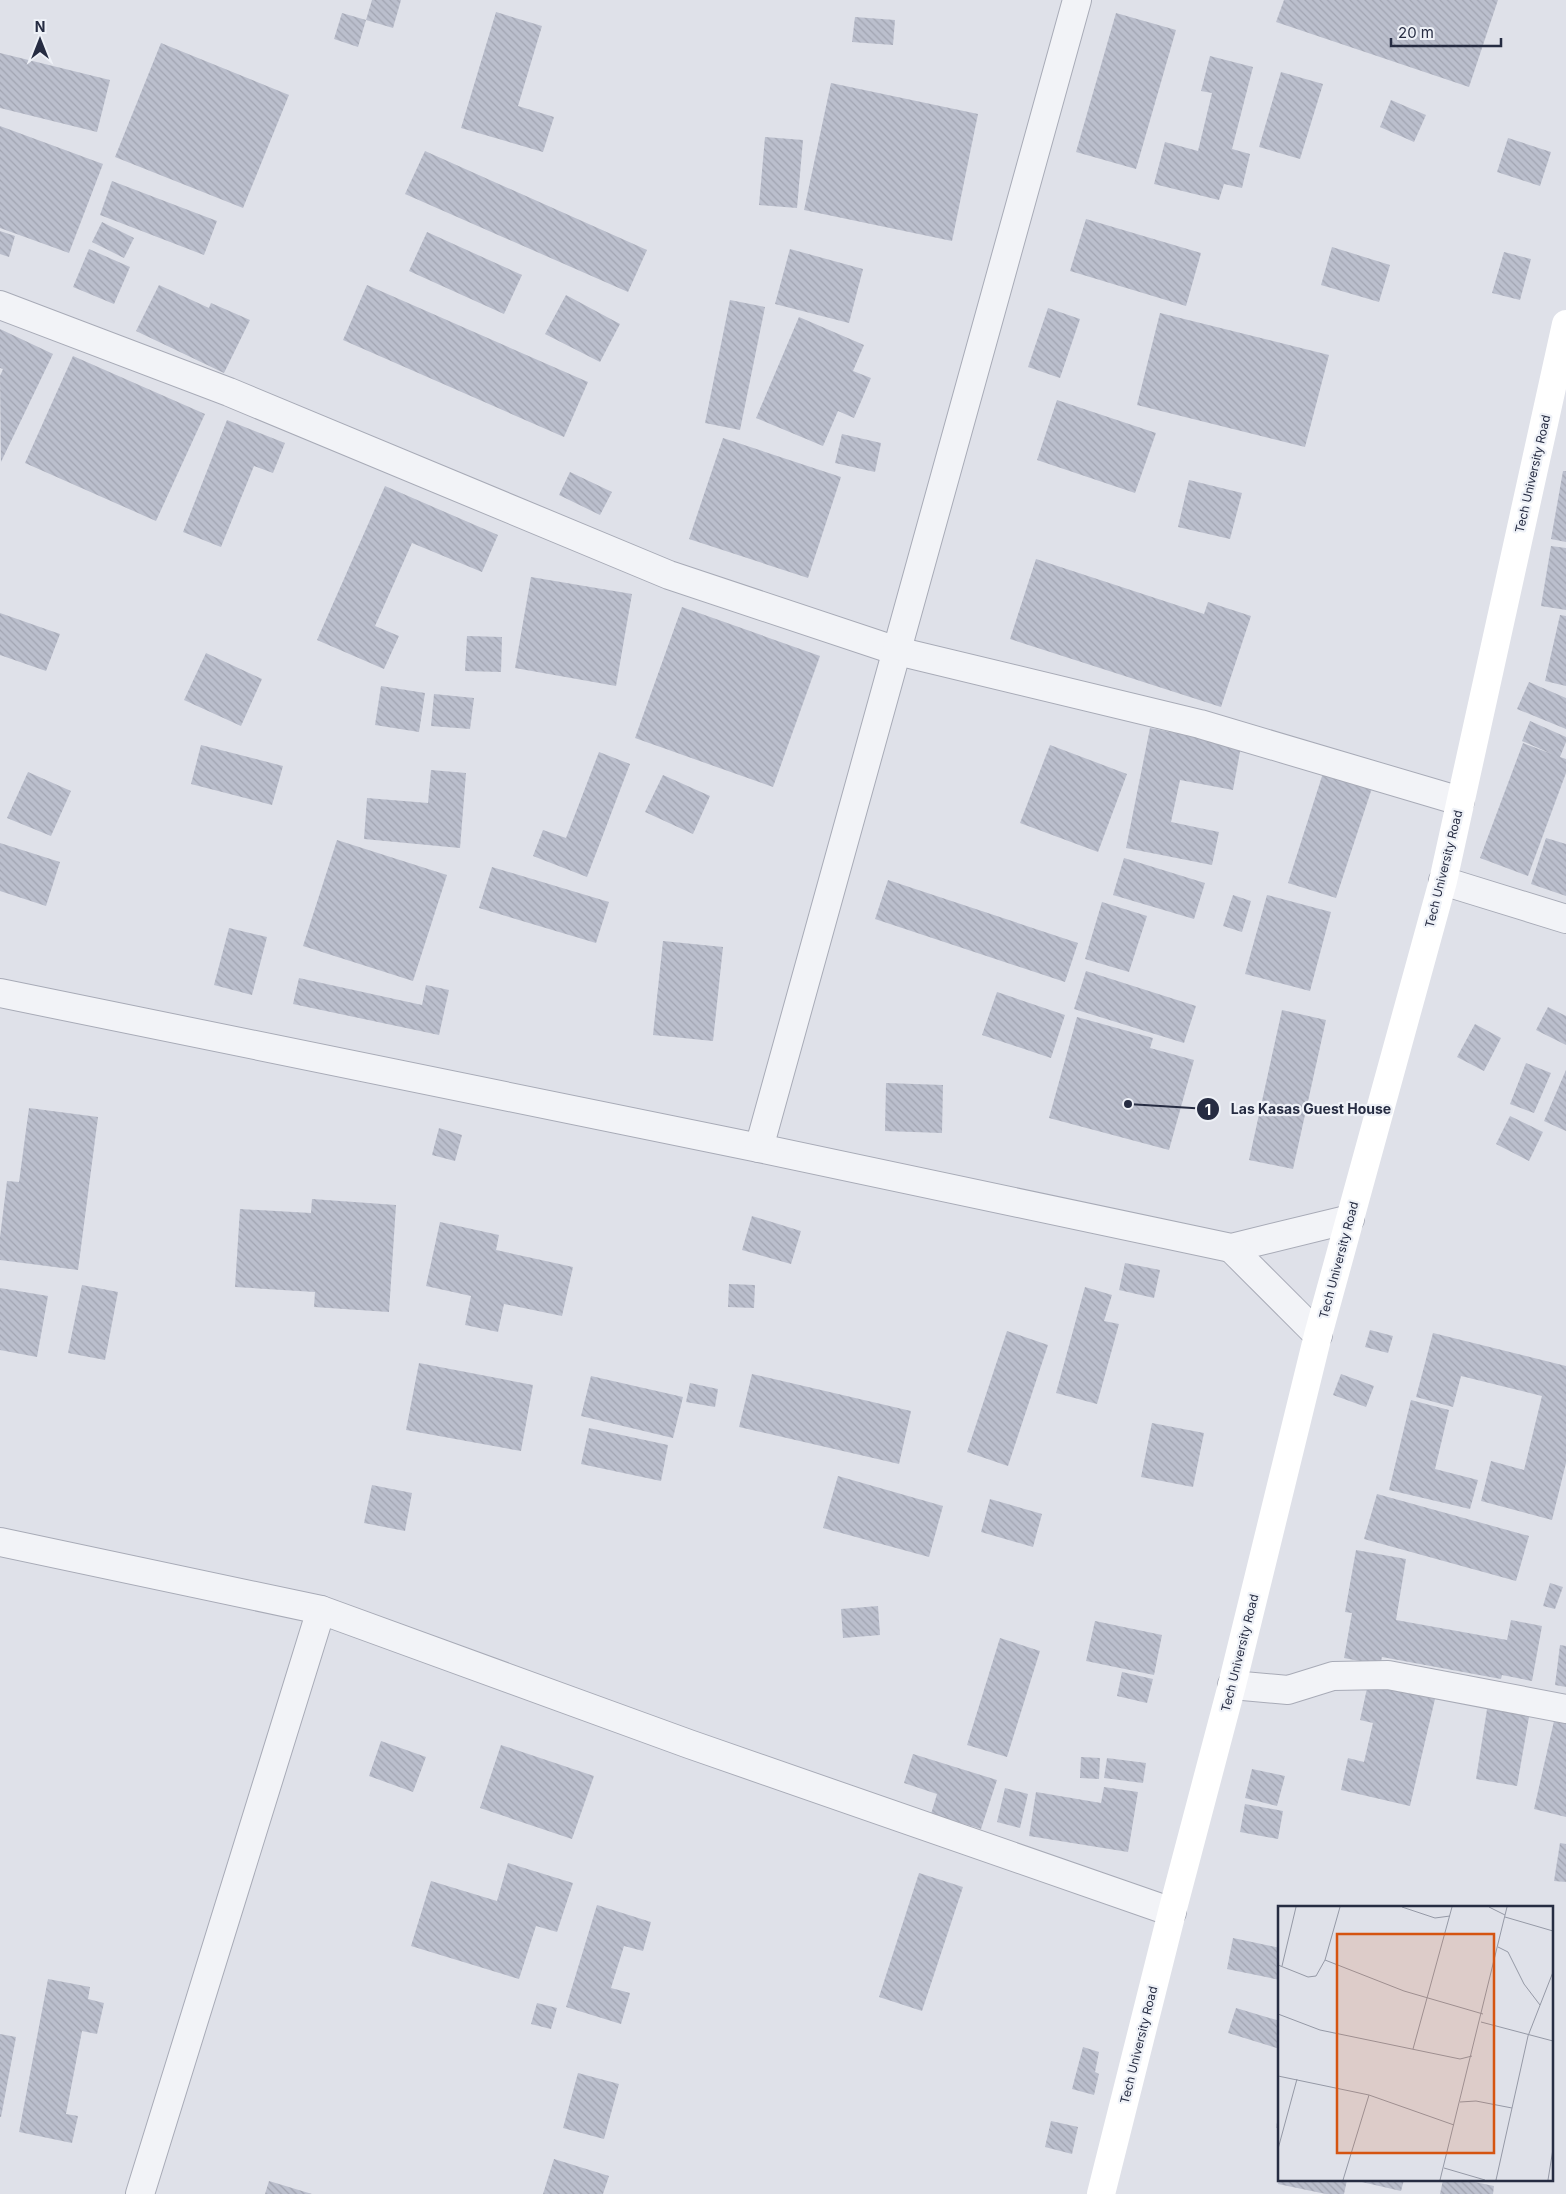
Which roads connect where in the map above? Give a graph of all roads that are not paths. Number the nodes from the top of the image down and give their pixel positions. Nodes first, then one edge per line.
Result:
1 (1077, 0) edge
2 (0, 305) edge
3 (1566, 324) edge
4 (898, 651) junction
5 (1460, 801) junction
6 (1443, 881) junction
7 (1566, 920) edge
8 (0, 993) edge
9 (759, 1148) junction
10 (1350, 1219) junction
11 (1231, 1248) junction
12 (1318, 1335) junction
13 (0, 1542) edge
14 (321, 1610) junction
15 (1232, 1685) junction
16 (1566, 1709) edge
17 (1172, 1912) junction
18 (140, 2194) edge
19 (1101, 2194) edge

1 - 4 street
2 - 4 street
3 - 5 street, Tech University Road
4 - 5 street
4 - 9 street
5 - 6 street, Tech University Road
6 - 7 street
6 - 10 street, Tech University Road
8 - 9 street
9 - 11 street
10 - 11 street
10 - 12 street, Tech University Road
11 - 12 street
12 - 15 street, Tech University Road
13 - 14 street
14 - 17 street
14 - 18 street
15 - 16 street
15 - 17 street, Tech University Road
17 - 19 street, Tech University Road

